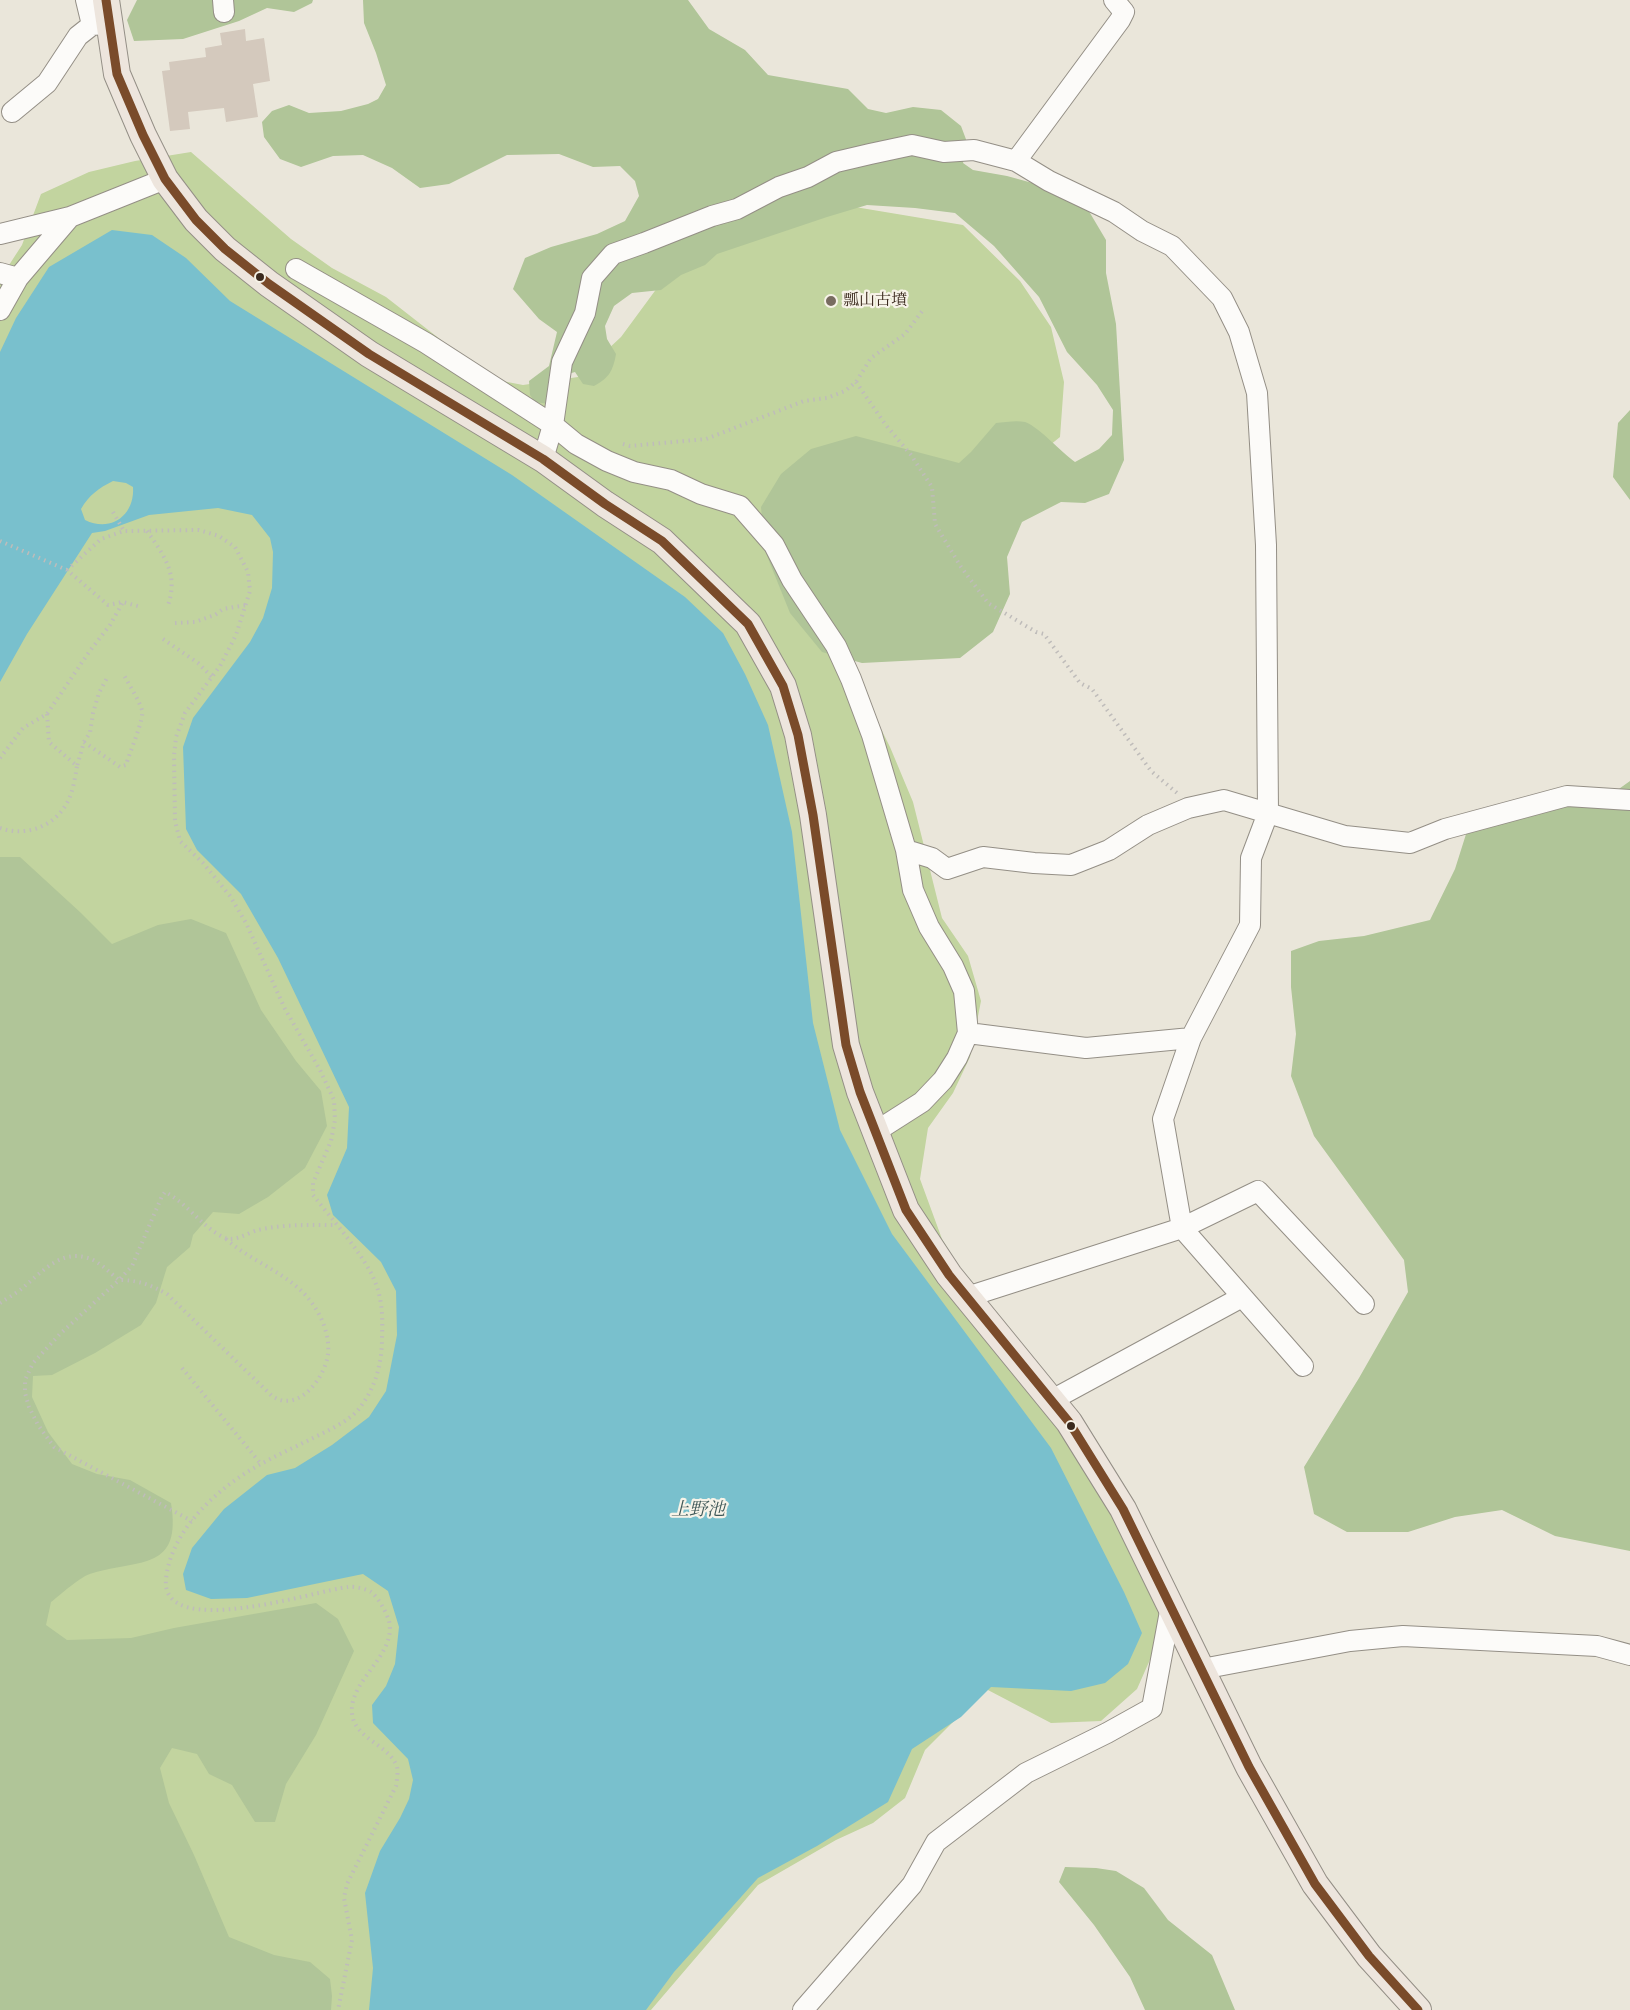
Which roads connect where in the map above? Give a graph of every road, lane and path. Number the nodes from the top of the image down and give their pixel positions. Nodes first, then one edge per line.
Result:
1 (86, 0) edge
2 (1114, 0) edge
3 (102, 16) edge
4 (12, 112) dead end
5 (1016, 161) junction
6 (165, 179) junction
7 (70, 217) junction
8 (0, 234) edge
9 (296, 269) dead end
10 (9, 275) edge
11 (0, 310) edge
12 (923, 310) dead end
13 (856, 382) junction
14 (553, 425) junction
15 (620, 444) dead end
16 (543, 459) junction
17 (113, 512) dead end
18 (124, 531) junction
19 (147, 531) junction
20 (0, 541) edge
21 (67, 570) junction
22 (123, 602) junction
23 (246, 605) junction
24 (141, 607) dead end
25 (167, 609) dead end
26 (175, 623) dead end
27 (164, 639) dead end
28 (124, 675) dead end
29 (108, 676) dead end
30 (212, 677) junction
31 (47, 714) junction
32 (84, 742) junction
33 (0, 758) edge
34 (77, 766) junction
35 (1630, 800) edge
36 (1188, 808) junction
37 (1268, 813) junction
38 (0, 828) edge
39 (906, 850) junction
40 (968, 1033) junction
41 (1191, 1038) junction
42 (875, 1132) junction
43 (337, 1225) junction
44 (1182, 1228) junction
45 (226, 1239) junction
46 (119, 1280) junction
47 (967, 1297) junction
48 (1242, 1297) junction
49 (0, 1303) edge
50 (1364, 1304) dead end
51 (1303, 1366) dead end
52 (182, 1368) dead end
53 (1052, 1400) junction
54 (261, 1464) junction
55 (192, 1521) junction
56 (1171, 1605) junction
57 (1630, 1655) edge
58 (1202, 1669) junction
59 (338, 2010) edge
60 (803, 2010) edge
61 (1418, 2010) edge

1 - 3 street
2 - 5 street
3 - 4 street
3 - 6 main road
5 - 14 street
5 - 37 street
6 - 7 street
6 - 16 main road
7 - 8 street
7 - 10 street
9 - 14 street
10 - 11 street
12 - 13 path
13 - 15 path
13 - 36 path
14 - 16 street
14 - 39 street
16 - 42 main road
17 - 18 path
18 - 19 path
18 - 21 path
19 - 23 path
19 - 25 path
20 - 21 path
21 - 22 path
22 - 24 path
22 - 31 path
23 - 26 path
23 - 30 path
27 - 30 path
28 - 32 path
29 - 32 path
30 - 43 path
31 - 33 path
31 - 34 path
32 - 34 path
34 - 38 path
35 - 37 street
36 - 37 street
36 - 39 street
37 - 41 street
39 - 40 street
40 - 41 street
40 - 42 street
41 - 44 street
42 - 47 main road
43 - 45 path
43 - 54 path
44 - 47 street
44 - 48 street
44 - 50 street
45 - 46 path
45 - 46 path
46 - 49 path
46 - 55 path
47 - 53 main road
48 - 51 street
48 - 53 street
52 - 54 path
53 - 56 main road
54 - 55 path
55 - 59 path
56 - 58 main road
56 - 60 street
57 - 58 street
58 - 61 main road

